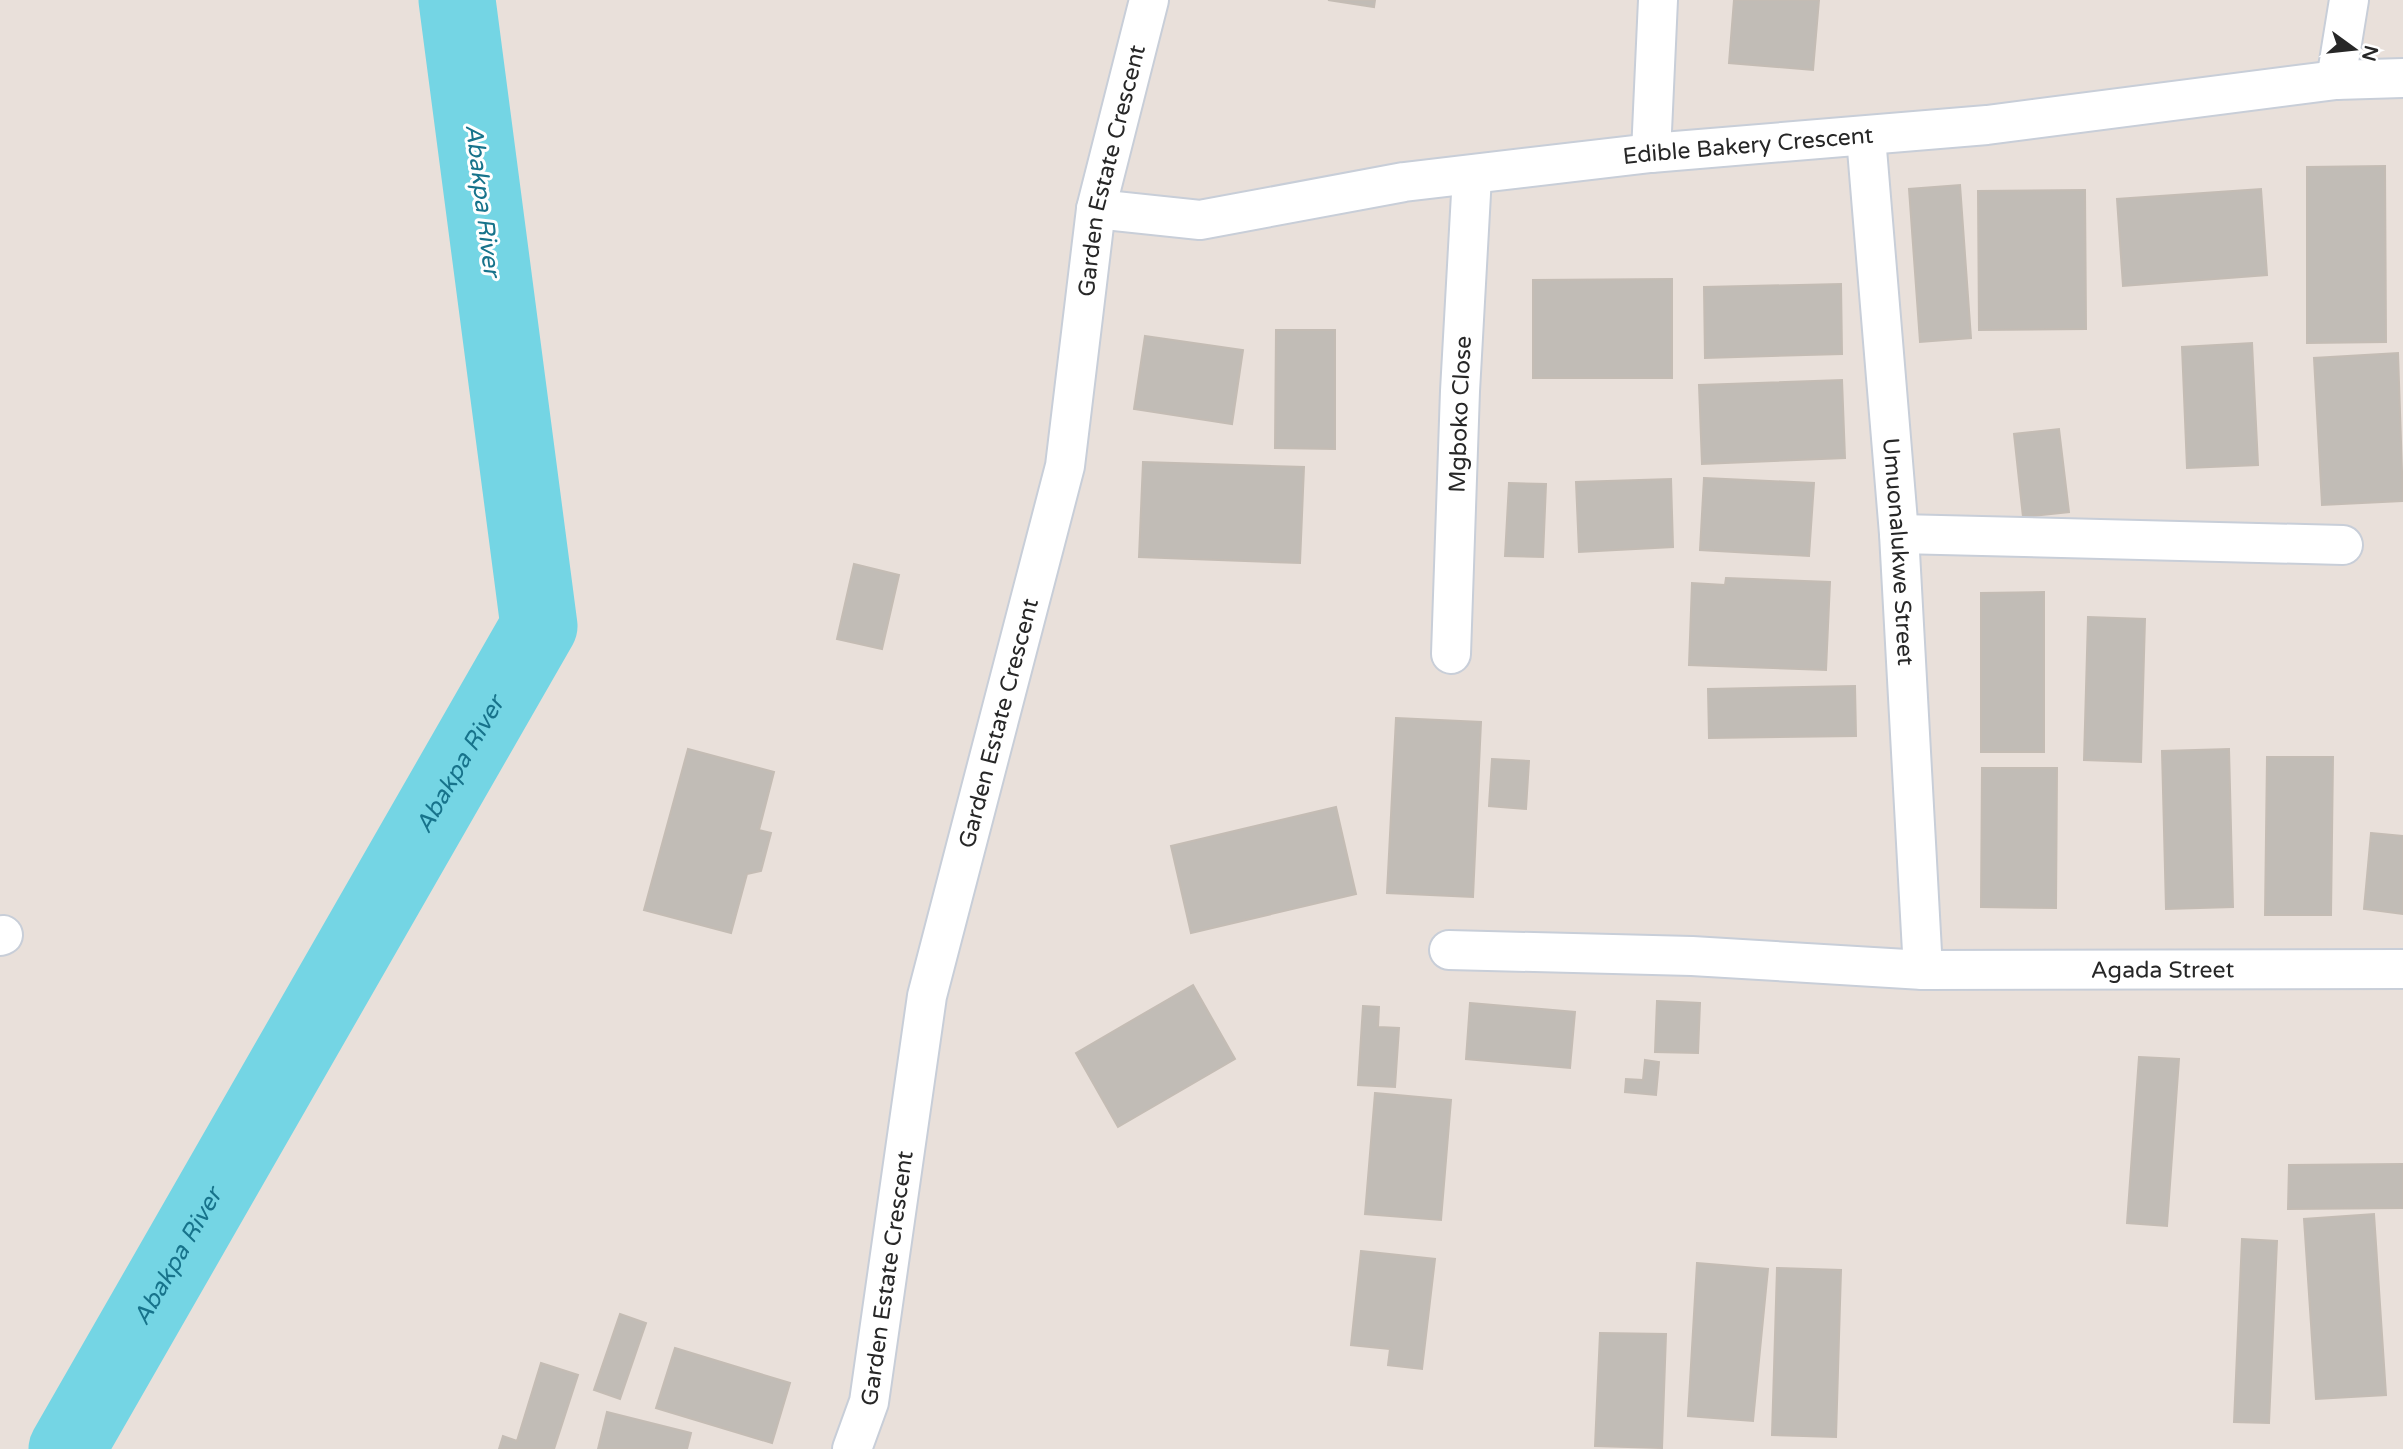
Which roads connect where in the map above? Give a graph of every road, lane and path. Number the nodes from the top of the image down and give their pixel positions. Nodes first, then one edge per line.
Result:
1 (1149, 0) edge
2 (1658, 0) edge
3 (2349, 0) edge
4 (2403, 78) edge
5 (2336, 80) junction
6 (1866, 137) junction
7 (1651, 153) junction
8 (1472, 176) junction
9 (1096, 209) junction
10 (1899, 534) junction
11 (2343, 545) dead end
12 (1451, 654) dead end
13 (1449, 950) dead end
14 (2403, 969) edge
15 (1923, 970) junction
16 (852, 1449) edge

1 - 9 street, Garden Estate Crescent
2 - 7 street
3 - 5 street
4 - 5 street, Edible Bakery Crescent
5 - 6 street, Edible Bakery Crescent
6 - 7 street, Edible Bakery Crescent
6 - 10 street, Umuonalukwe Street
7 - 8 street, Edible Bakery Crescent
8 - 9 street, Edible Bakery Crescent
8 - 12 street, Mgboko Close
9 - 16 street, Garden Estate Crescent
10 - 11 street
10 - 15 street, Umuonalukwe Street
13 - 15 street, Agada Street
14 - 15 street, Agada Street

